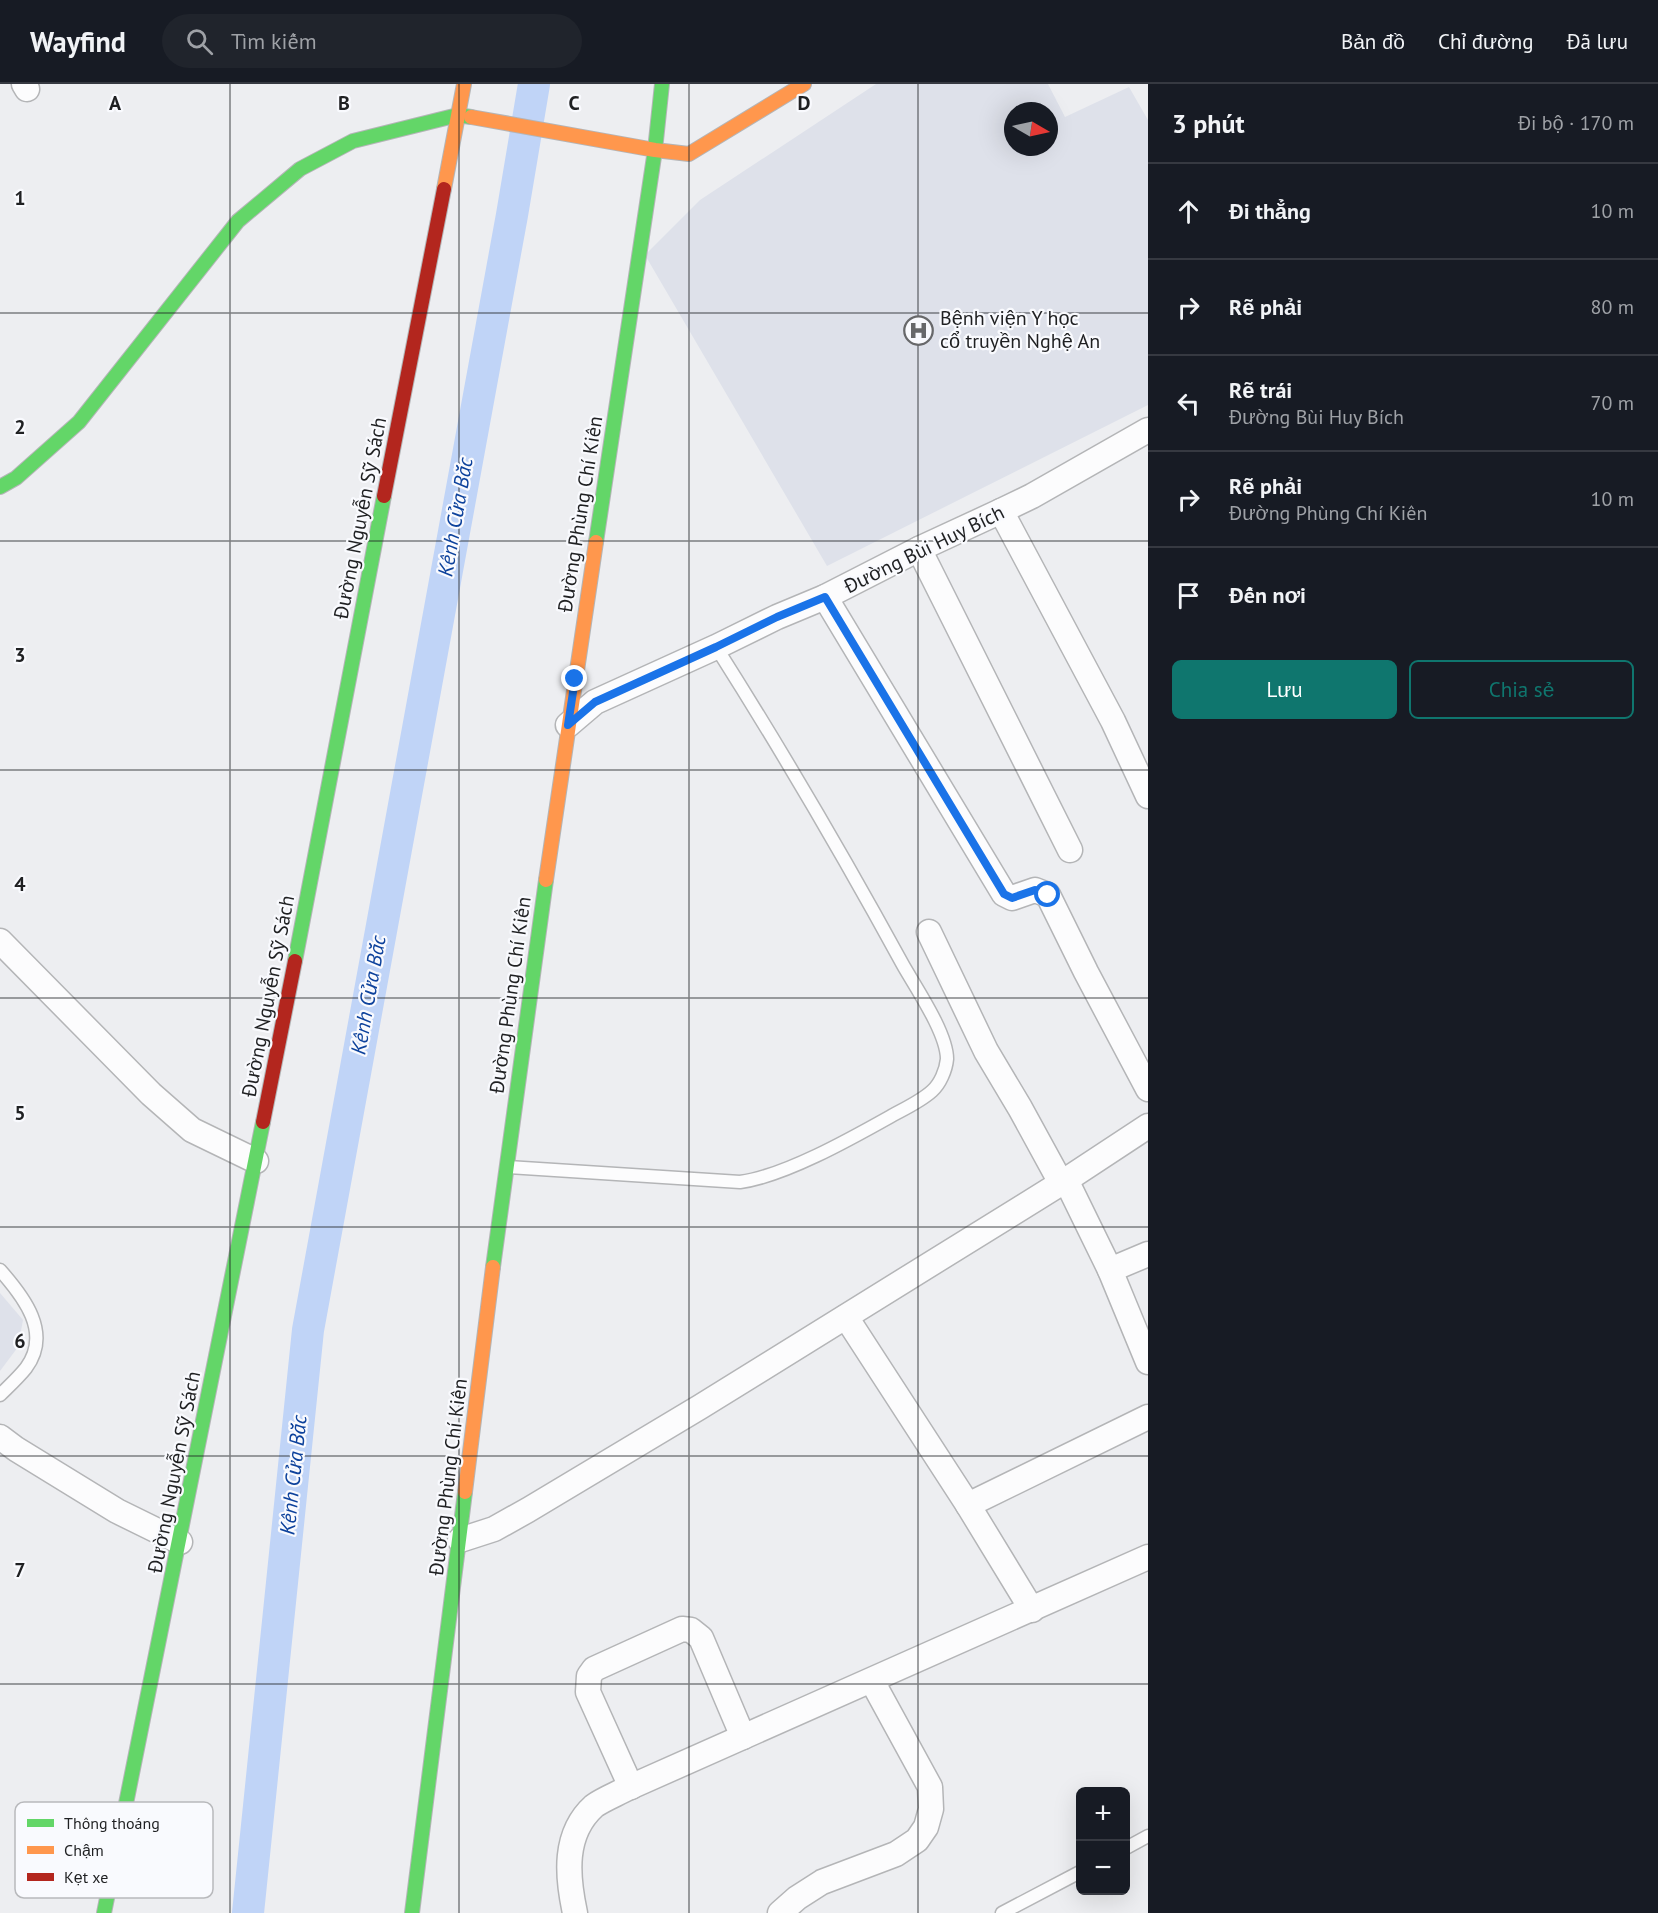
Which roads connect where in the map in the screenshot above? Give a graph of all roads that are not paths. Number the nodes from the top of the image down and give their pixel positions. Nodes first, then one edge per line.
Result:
1 (464, 84) edge
2 (662, 84) edge
3 (804, 84) edge
4 (458, 115) junction
5 (655, 150) junction
6 (1148, 430) edge
7 (0, 487) edge
8 (1001, 511) junction
9 (919, 549) junction
10 (825, 597) junction
11 (716, 647) junction
12 (568, 725) junction
13 (1148, 796) edge
14 (1070, 850) dead end
15 (929, 932) dead end
16 (0, 941) edge
17 (1148, 1089) edge
18 (1148, 1126) edge
19 (256, 1161) junction
20 (506, 1167) junction
21 (1063, 1182) junction
22 (1148, 1254) edge
23 (0, 1270) edge
24 (1110, 1270) junction
25 (846, 1317) junction
26 (1148, 1362) edge
27 (0, 1395) edge
28 (1148, 1417) edge
29 (0, 1437) edge
30 (968, 1505) junction
31 (460, 1540) junction
32 (180, 1542) junction
33 (1148, 1557) edge
34 (1032, 1610) junction
35 (872, 1681) junction
36 (743, 1737) junction
37 (631, 1786) junction
38 (127, 1802) edge
39 (1148, 1836) edge
40 (1130, 1845) edge
41 (1076, 1874) edge
42 (107, 1898) edge
43 (104, 1913) edge
44 (412, 1913) edge
45 (575, 1913) edge
46 (780, 1913) edge
47 (1002, 1913) edge

1 - 4 street, Đường Nguyễn Sỹ Sách
2 - 5 street, Đường Phùng Chí Kiên
3 - 5 street
4 - 5 street
4 - 7 street
4 - 19 street, Đường Nguyễn Sỹ Sách
5 - 12 street, Đường Phùng Chí Kiên
6 - 8 street, Đường Bùi Huy Bích
8 - 9 street, Đường Bùi Huy Bích
8 - 13 street
9 - 10 street, Đường Bùi Huy Bích
9 - 14 street
10 - 11 street, Đường Bùi Huy Bích
10 - 17 street
11 - 12 street, Đường Bùi Huy Bích
11 - 20 lane
12 - 20 street, Đường Phùng Chí Kiên
15 - 21 street
16 - 19 street
18 - 21 street
19 - 32 street, Đường Nguyễn Sỹ Sách
20 - 31 street, Đường Phùng Chí Kiên
21 - 24 street
21 - 25 street
22 - 24 street
23 - 27 lane
24 - 26 street
25 - 30 street
25 - 31 street
28 - 30 street
29 - 32 street
30 - 34 street
31 - 44 street, Đường Phùng Chí Kiên
32 - 38 street, Đường Nguyễn Sỹ Sách
33 - 34 street
34 - 35 street
35 - 36 street
35 - 46 street
36 - 37 street
36 - 37 street
37 - 45 street
39 - 40 lane
41 - 47 lane
42 - 43 street, Đường Nguyễn Sỹ Sách

